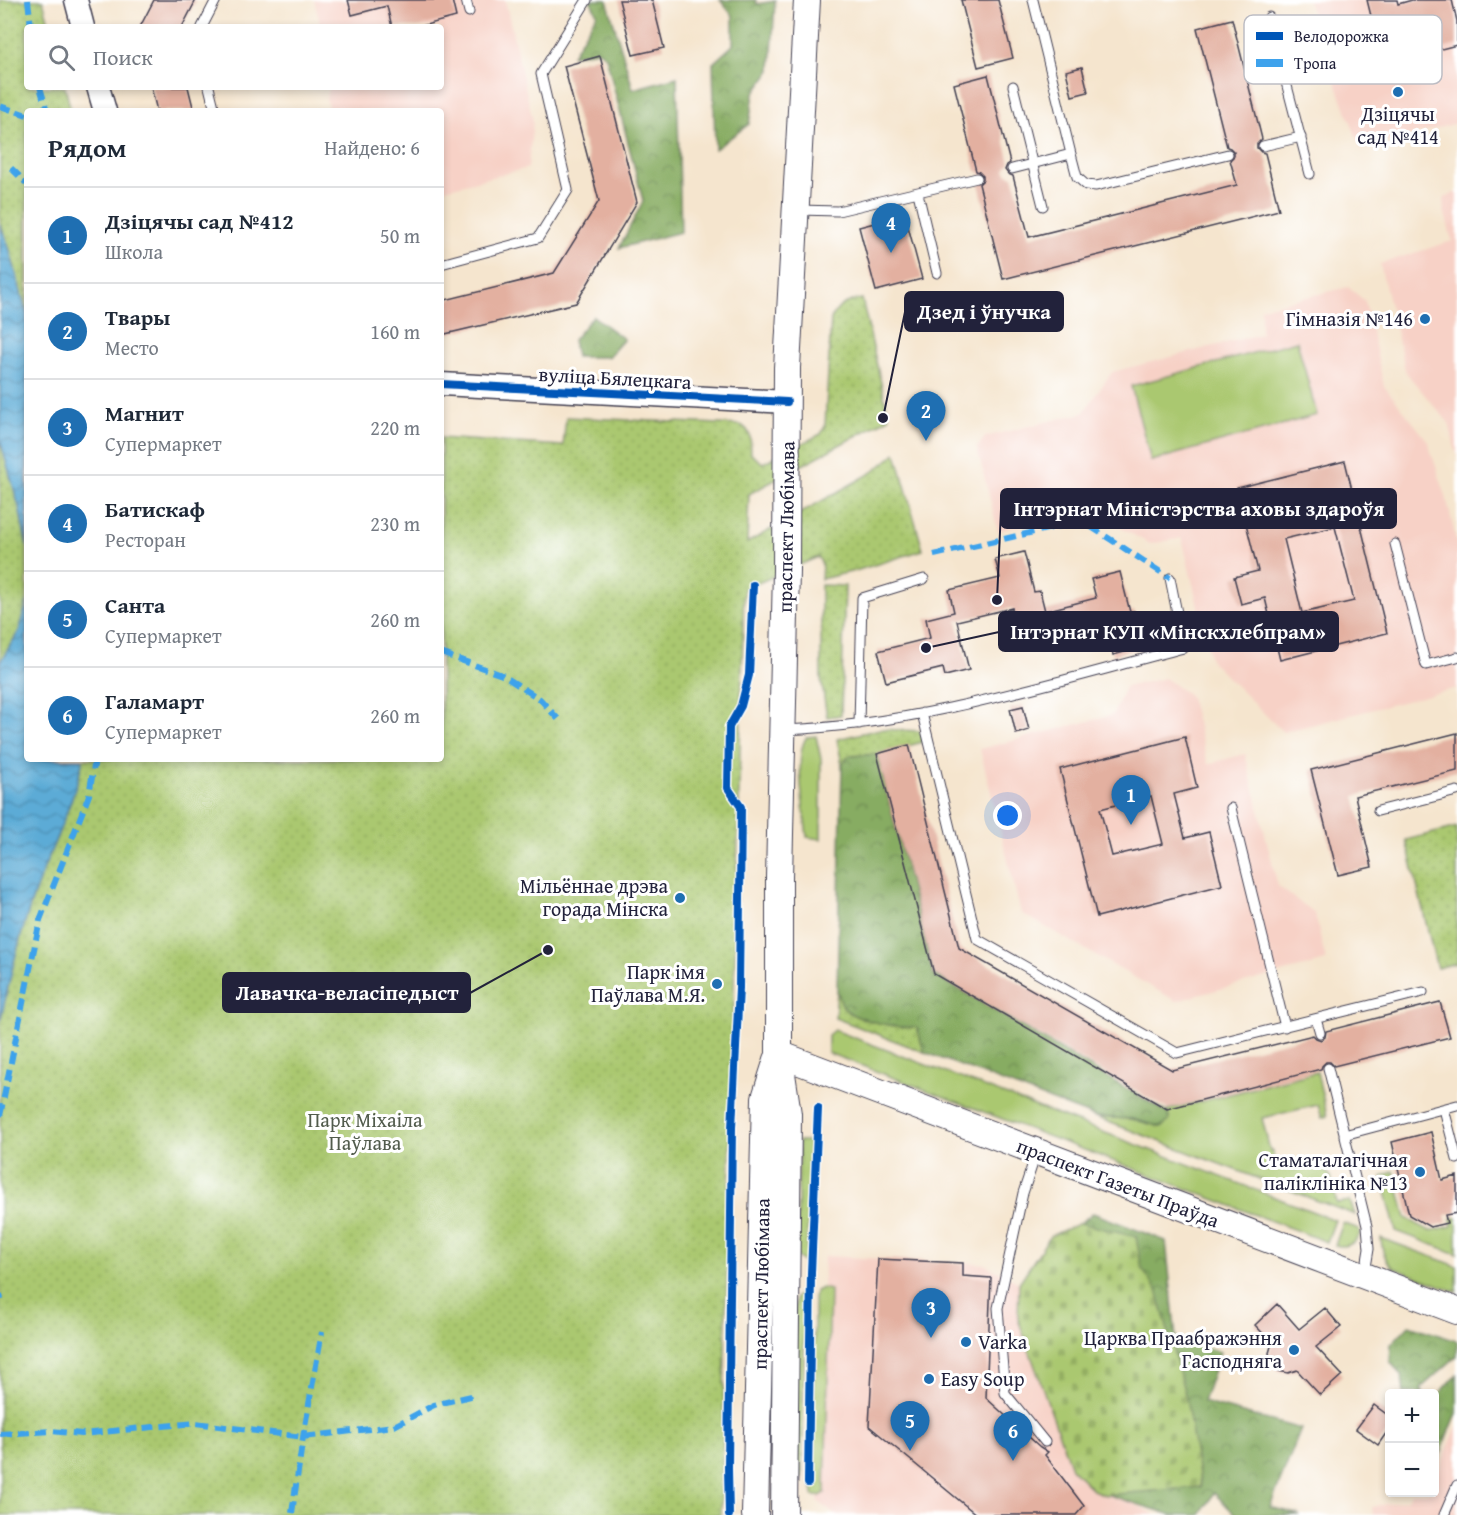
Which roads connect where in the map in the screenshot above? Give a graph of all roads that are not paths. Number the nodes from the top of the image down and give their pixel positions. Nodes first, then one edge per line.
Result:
1 (76, 0) edge
2 (216, 0) edge
3 (466, 0) edge
4 (587, 0) edge
5 (807, 0) edge
6 (1034, 0) edge
7 (469, 12) dead end
8 (82, 24) edge
9 (204, 24) edge
10 (1287, 84) edge
11 (1012, 86) dead end
12 (99, 90) edge
13 (209, 90) edge
14 (104, 108) edge
15 (214, 108) edge
16 (1301, 137) junction
17 (1263, 146) dead end
18 (1071, 154) junction
19 (1228, 154) dead end
20 (1032, 164) junction
21 (1012, 169) dead end
22 (1310, 174) dead end
23 (977, 178) dead end
24 (918, 193) junction
25 (1043, 206) dead end
26 (794, 210) junction
27 (444, 263) edge
28 (937, 273) dead end
29 (444, 384) edge
30 (787, 402) junction
31 (1395, 544) dead end
32 (1170, 578) dead end
33 (924, 579) dead end
34 (1457, 657) edge
35 (922, 713) junction
36 (860, 724) junction
37 (782, 730) junction
38 (1457, 791) edge
39 (1231, 808) dead end
40 (1378, 811) dead end
41 (1423, 992) dead end
42 (1316, 1019) junction
43 (1285, 1027) junction
44 (1320, 1033) dead end
45 (779, 1054) junction
46 (1328, 1068) dead end
47 (1457, 1106) edge
48 (1444, 1109) junction
49 (1344, 1135) junction
50 (1037, 1152) junction
51 (1457, 1159) edge
52 (1364, 1276) junction
53 (1457, 1311) edge
54 (1045, 1442) dead end
55 (1457, 1485) edge
56 (755, 1515) edge
57 (784, 1515) edge
58 (1444, 1515) edge

1 - 8 street
2 - 9 lane
3 - 7 lane
4 - 27 lane
5 - 26 main road, праспект Любімава
6 - 18 lane
10 - 16 lane
11 - 20 lane
12 - 14 street
13 - 15 lane
16 - 17 lane
16 - 22 lane
18 - 19 lane
18 - 20 lane
20 - 21 lane
20 - 25 lane
23 - 24 lane
24 - 26 lane
24 - 28 lane
26 - 30 main road, праспект Любімава
29 - 30 street, вуліца Бялецкага
30 - 37 main road, праспект Любімава
31 - 34 lane
32 - 35 lane
33 - 36 lane
35 - 36 lane
35 - 43 lane
36 - 37 lane
37 - 45 main road, праспект Любімава
38 - 40 lane
39 - 43 lane
41 - 42 lane
42 - 43 lane
42 - 44 lane
45 - 50 main road, праспект Газеты Праўда
45 - 56 main road, праспект Любімава
45 - 57 main road, праспект Любімава
46 - 49 lane
47 - 48 lane
48 - 49 lane
48 - 51 lane
49 - 52 lane
50 - 52 main road, праспект Газеты Праўда
50 - 54 lane
52 - 53 main road, праспект Газеты Праўда
55 - 58 lane

